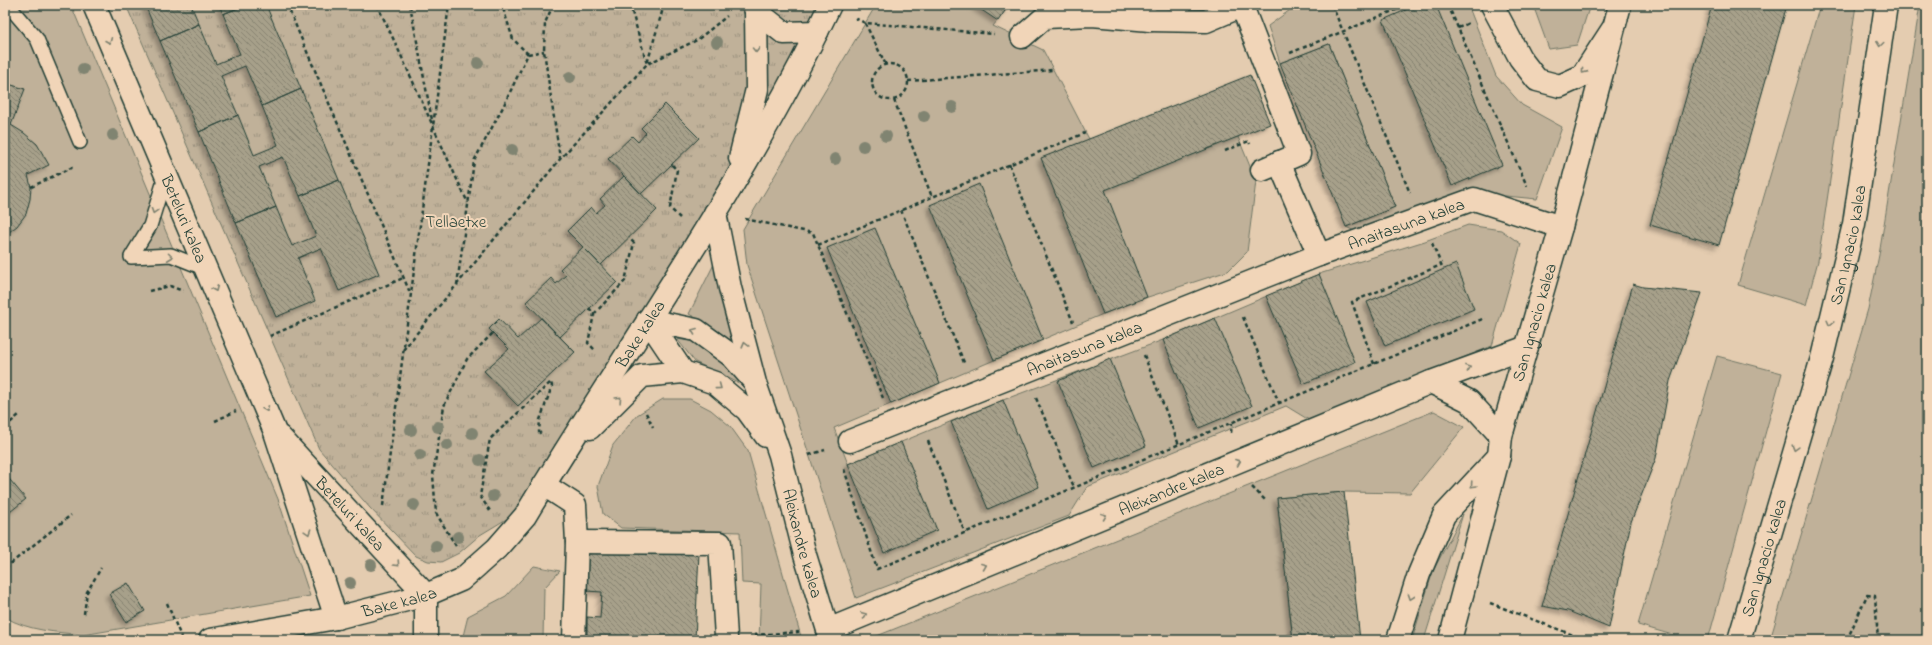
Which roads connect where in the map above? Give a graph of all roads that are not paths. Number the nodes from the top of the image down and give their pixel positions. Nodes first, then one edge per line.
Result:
1 (8, 5) edge
2 (94, 5) edge
3 (830, 5) edge
4 (1243, 5) edge
5 (1492, 5) edge
6 (1620, 5) edge
7 (1886, 5) edge
8 (755, 8) edge
9 (1144, 12) edge
10 (1613, 28) junction
11 (817, 32) junction
12 (1022, 36) road end
13 (80, 142) road end
14 (166, 174) junction
15 (733, 182) junction
16 (715, 213) junction
17 (1561, 227) junction
18 (1319, 255) junction
19 (206, 269) junction
20 (648, 320) junction
21 (1527, 347) junction
22 (683, 372) junction
23 (755, 382) junction
24 (1431, 382) junction
25 (275, 432) junction
26 (843, 443) road end
27 (1500, 446) junction
28 (561, 456) junction
29 (781, 460) junction
30 (544, 485) junction
31 (577, 542) junction
32 (426, 595) junction
33 (336, 618) junction
34 (829, 635) edge
35 (726, 637) road end
36 (210, 640) edge
37 (426, 640) edge
38 (574, 640) edge
39 (1398, 640) edge
40 (1450, 640) edge
41 (1739, 640) edge

1 - 13 lane
2 -> 14 street, Beteluri kalea
3 - 11 street, Bake kalea
4 - 9 street
4 - 18 street
10 -> 5 street
6 - 10 street, San Ignacio kalea
7 -> 41 street, San Ignacio kalea
8 - 11 street, Bake kalea
8 -> 15 street, Bake kalea
9 - 12 street
10 - 17 street, San Ignacio kalea
11 - 15 street, Bake kalea
14 - 19 street, Beteluri kalea
14 -> 19 lane
15 - 16 street, Bake kalea
16 - 20 street, Bake kalea
23 -> 16 street, Aleixandre kalea
17 - 18 street, Anaitasuna kalea
17 - 21 street, San Ignacio kalea
18 - 26 street, Anaitasuna kalea
19 -> 25 street, Beteluri kalea
20 - 22 street
23 -> 20 street, Aleixandre kalea
20 - 28 street, Bake kalea
24 -> 21 street, Aleixandre kalea
21 - 27 street, San Ignacio kalea
28 -> 22 street, Aleixandre kalea
22 -> 29 street, Aleixandre kalea
23 - 29 street, Aleixandre kalea
24 - 27 street
34 -> 24 street, Aleixandre kalea
25 -> 32 street, Beteluri kalea
25 -> 33 street, Beteluri kalea
27 -> 39 street
27 - 40 street, San Ignacio kalea
28 - 30 street, Bake kalea
29 - 34 street, Aleixandre kalea
30 - 31 street
30 - 32 street, Bake kalea
31 - 35 street
31 - 38 street
32 - 33 street, Bake kalea
32 - 37 street
33 - 36 street, Bake kalea

